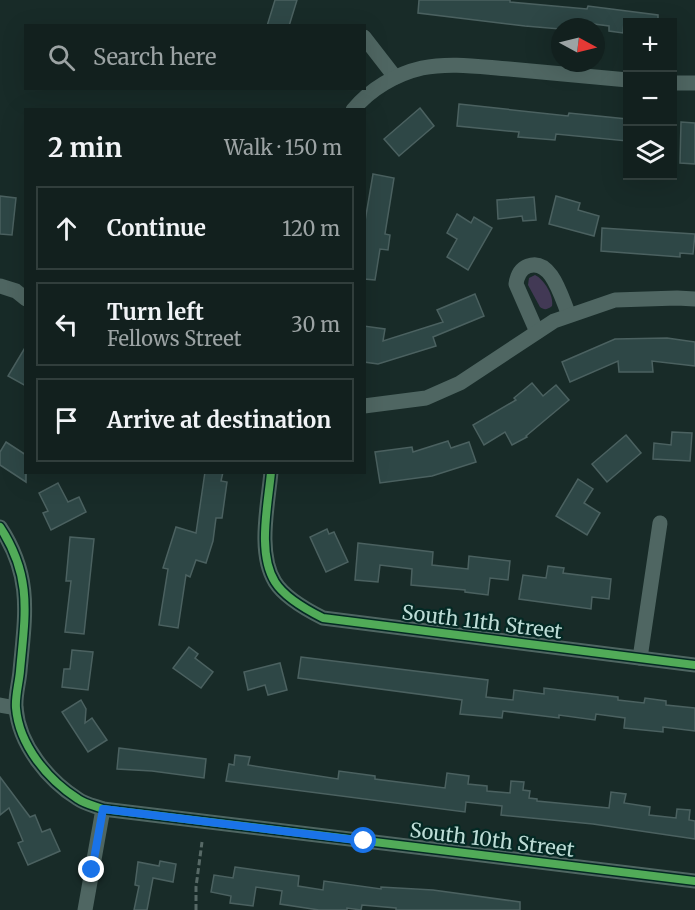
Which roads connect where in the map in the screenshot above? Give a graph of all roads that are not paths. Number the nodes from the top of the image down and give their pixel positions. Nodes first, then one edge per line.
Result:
1 (366, 40) edge
2 (395, 77) junction
3 (623, 80) edge
4 (677, 83) edge
5 (695, 83) edge
6 (355, 100) edge
7 (0, 286) edge
8 (24, 297) edge
9 (695, 299) edge
10 (569, 315) junction
11 (537, 332) junction
12 (366, 406) edge
13 (271, 474) edge
14 (660, 523) dead end
15 (0, 527) edge
16 (640, 658) junction
17 (695, 665) edge
18 (0, 705) edge
19 (16, 708) junction
20 (103, 809) junction
21 (695, 881) edge
22 (85, 910) edge

1 - 2 street
2 - 3 street
2 - 6 street
4 - 5 street
7 - 8 street
9 - 10 street
10 - 11 street
10 - 11 street
11 - 12 street
13 - 16 street, South 11th Street
14 - 16 street
15 - 19 street
16 - 17 street, South 11th Street
18 - 19 street
19 - 20 street, South 10th Street
20 - 21 street, South 10th Street
20 - 22 street

